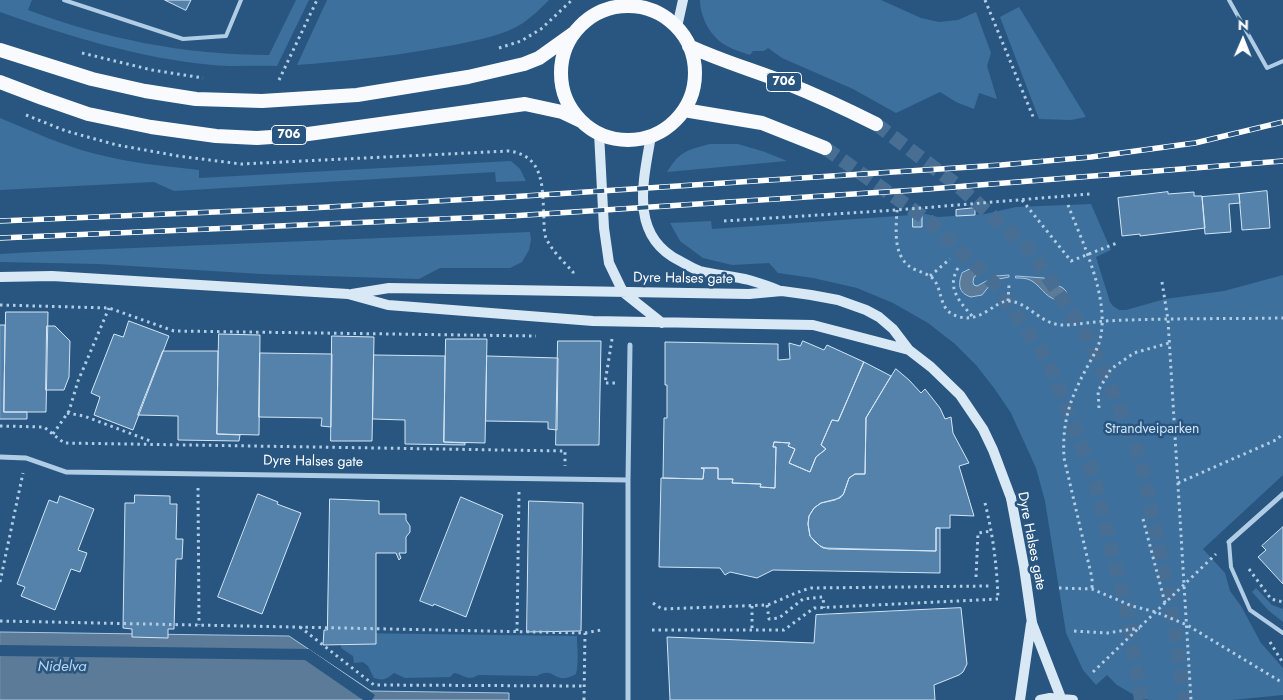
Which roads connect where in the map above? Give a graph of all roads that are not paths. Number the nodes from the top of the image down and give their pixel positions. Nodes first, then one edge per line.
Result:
1 (64, 0) edge
2 (242, 0) edge
3 (683, 0) edge
4 (1229, 0) edge
5 (628, 3) edge
6 (677, 27) junction
7 (574, 33) junction
8 (690, 46) junction
9 (0, 50) edge
10 (1283, 60) edge
11 (0, 82) edge
12 (684, 110) junction
13 (581, 121) junction
14 (876, 124) tunnel mouth
15 (599, 133) junction
16 (651, 136) junction
17 (825, 148) tunnel mouth
18 (0, 277) edge
19 (782, 291) junction
20 (623, 292) junction
21 (348, 294) junction
22 (662, 323) junction
23 (630, 345) dead end
24 (909, 350) junction
25 (0, 457) edge
26 (628, 480) junction
27 (1283, 494) edge
28 (1229, 542) joint
29 (1032, 623) junction
30 (1283, 632) edge
31 (1061, 698) junction
32 (628, 700) edge
33 (1020, 700) edge
34 (1040, 700) edge
35 (1073, 700) edge

1 - 2 lane
3 - 6 main road
4 - 10 lane
5 - 6 highway, 706
5 - 7 highway, 706
6 - 8 highway, 706
7 - 9 highway, 706
7 - 13 highway, 706
8 - 12 highway, 706
8 - 14 highway, 706
11 - 13 highway, 706
12 - 16 highway, 706
12 - 17 highway
13 - 15 highway, 706
15 - 16 highway, 706
15 - 20 main road
16 - 19 main road
18 - 21 main road, Dyre Halses gate
19 - 20 main road, Dyre Halses gate
19 - 24 main road, Dyre Halses gate
20 - 21 main road, Dyre Halses gate
20 - 22 main road
21 - 22 main road, Dyre Halses gate
22 - 24 main road, Dyre Halses gate
23 - 26 street
24 - 29 main road, Dyre Halses gate, bridge
25 - 26 street, Dyre Halses gate
26 - 32 street
27 - 28 street
28 - 30 lane
29 - 31 main road, Dyre Halses gate
29 - 33 main road, Dyre Halses gate
31 - 34 main road
31 - 35 main road

